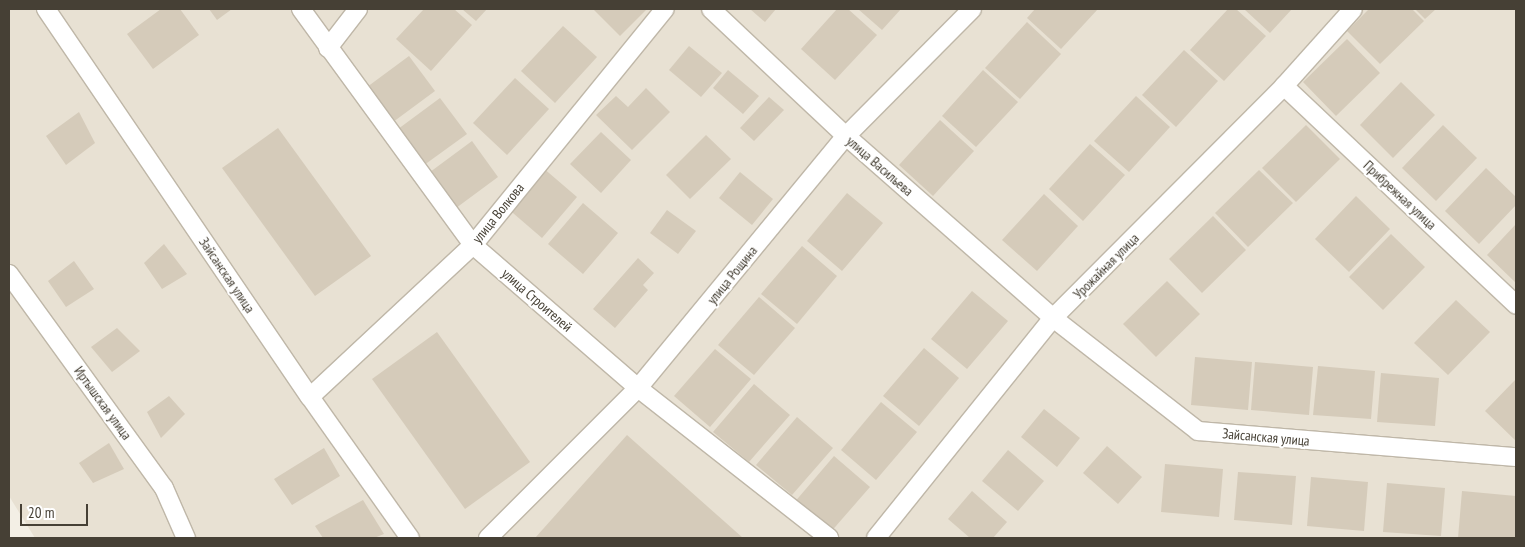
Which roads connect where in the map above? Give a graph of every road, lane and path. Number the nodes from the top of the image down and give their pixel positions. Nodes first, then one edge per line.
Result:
1 (46, 9) edge
2 (301, 9) edge
3 (358, 9) edge
4 (665, 9) edge
5 (711, 9) edge
6 (972, 9) edge
7 (1353, 9) edge
8 (328, 48) junction
9 (1284, 86) junction
10 (846, 136) junction
11 (473, 245) junction
12 (9, 274) edge
13 (1516, 305) edge
14 (1053, 318) junction
15 (638, 388) junction
16 (310, 397) junction
17 (1516, 457) edge
18 (186, 538) edge
19 (410, 538) edge
20 (488, 538) edge
21 (829, 538) edge
22 (876, 538) edge

1 - 16 street, Зайсанская улица
2 - 8 street, улица Строителей
3 - 8 street
4 - 11 street, улица Волкова
5 - 10 street, улица Васильева
6 - 10 street, улица Рощина
7 - 9 street, Урожайная улица
8 - 11 street, улица Строителей
9 - 13 street, Прибрежная улица
9 - 14 street, Урожайная улица
10 - 14 street, улица Васильева
10 - 15 street, улица Рощина
11 - 15 street, улица Строителей
11 - 16 street, улица Волкова
12 - 18 street, Иртышская улица
14 - 17 street, Зайсанская улица
14 - 22 street, Урожайная улица
15 - 20 street, улица Рощина
15 - 21 street, улица Строителей
16 - 19 street, Зайсанская улица

